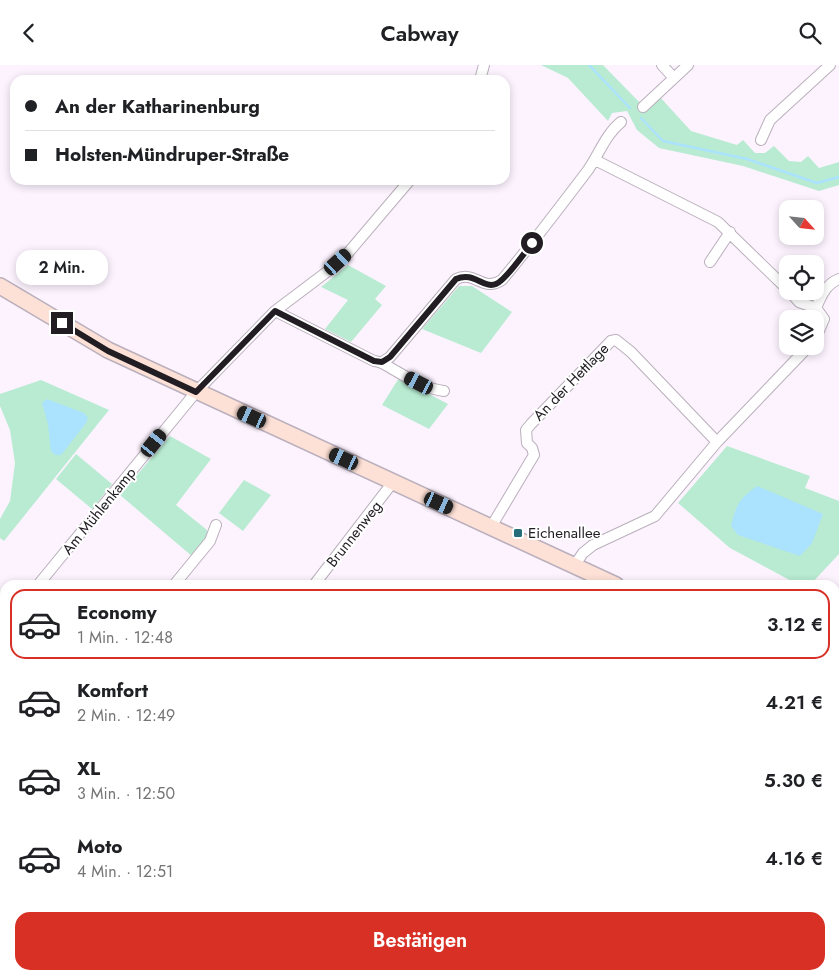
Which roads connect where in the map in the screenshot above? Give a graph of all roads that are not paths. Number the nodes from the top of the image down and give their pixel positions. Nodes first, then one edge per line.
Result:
1 (662, 65) edge
2 (688, 65) edge
3 (830, 65) edge
4 (674, 78) junction
5 (643, 107) dead end
6 (621, 123) dead end
7 (760, 140) dead end
8 (595, 160) junction
9 (406, 185) edge
10 (730, 232) junction
11 (710, 262) dead end
12 (839, 279) edge
13 (779, 282) edge
14 (0, 286) edge
15 (797, 300) edge
16 (816, 308) joint
17 (275, 311) junction
18 (800, 355) edge
19 (382, 362) junction
20 (444, 391) dead end
21 (196, 392) junction
22 (717, 443) junction
23 (393, 482) junction
24 (216, 525) dead end
25 (491, 527) junction
26 (574, 566) junction
27 (44, 580) edge
28 (178, 580) edge
29 (318, 580) edge
30 (605, 580) edge

1 - 4 street
2 - 4 street
3 - 7 street
4 - 5 street
6 - 8 street
8 - 10 street
8 - 19 street
9 - 17 street, Am Mühlenkamp
10 - 11 street
10 - 13 street
12 - 16 street
14 - 21 street
15 - 16 street
17 - 19 street
17 - 21 street, Am Mühlenkamp
18 - 22 street
19 - 20 street
21 - 23 street
21 - 27 street, Am Mühlenkamp
22 - 25 street, An der Hettlage
22 - 26 street
23 - 25 street
23 - 29 street, Brunnenweg
24 - 28 street
25 - 26 street
26 - 30 street

